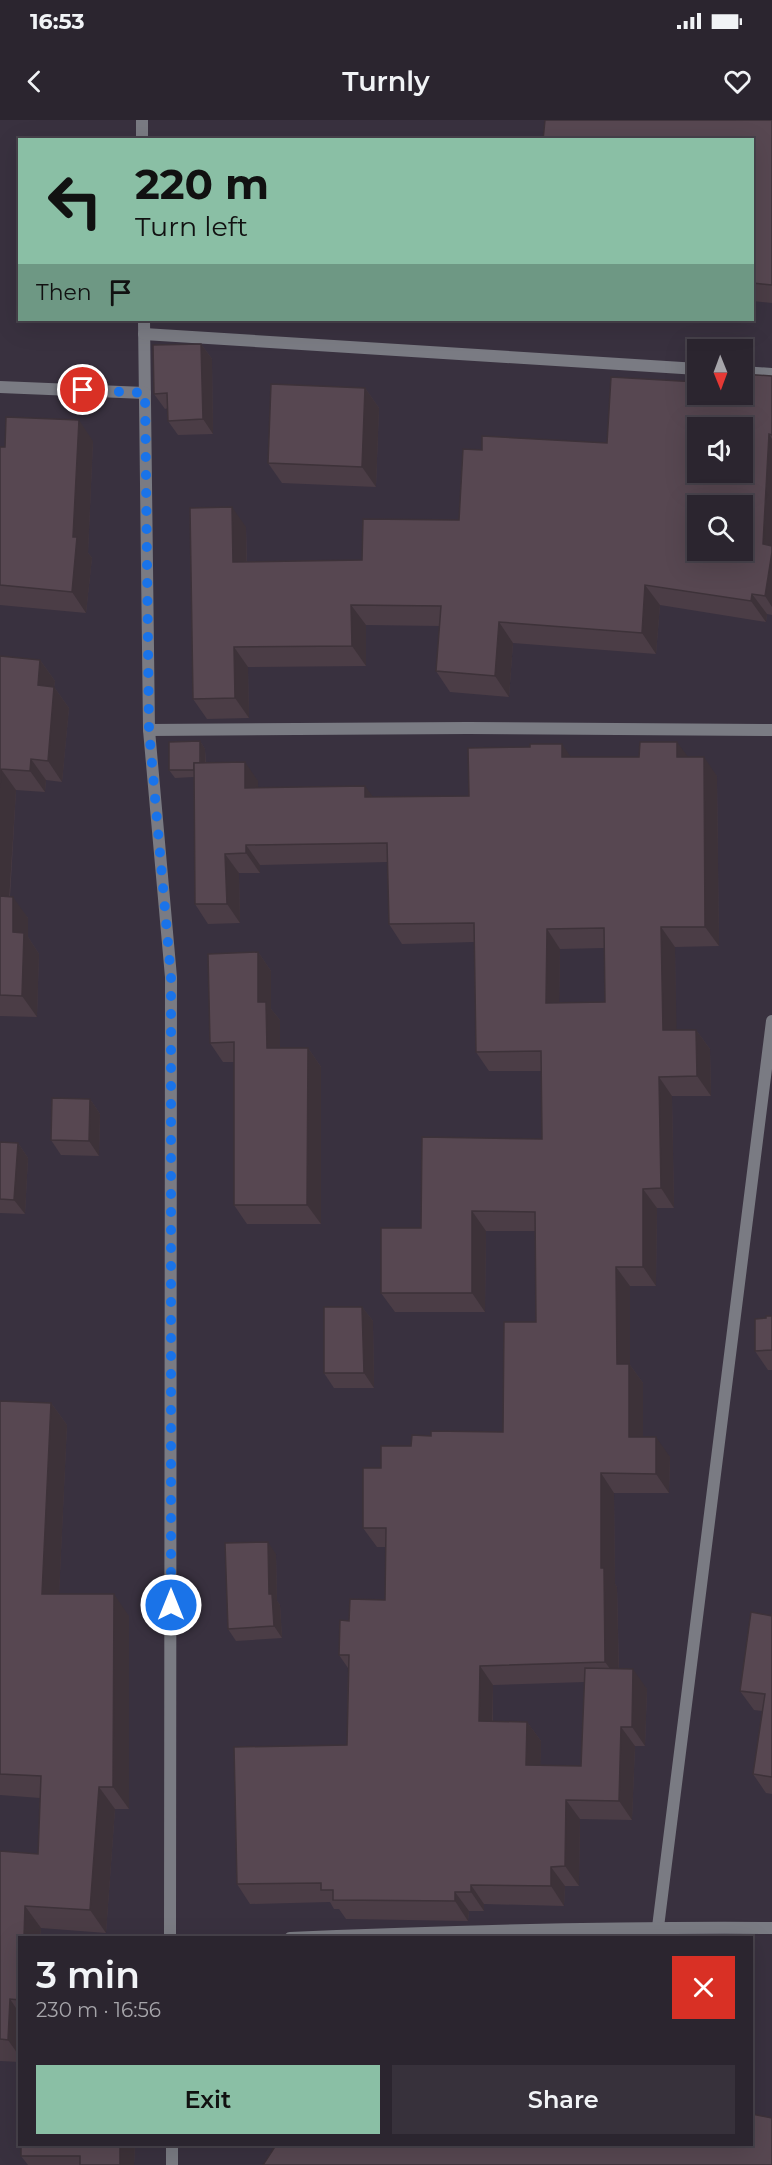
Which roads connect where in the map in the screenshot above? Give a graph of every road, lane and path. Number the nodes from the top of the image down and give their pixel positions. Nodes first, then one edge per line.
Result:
1 (142, 120) edge
2 (142, 138) edge
3 (144, 321) edge
4 (144, 334) junction
5 (687, 368) edge
6 (753, 373) edge
7 (772, 374) edge
8 (0, 387) edge
9 (145, 393) junction
10 (149, 730) junction
11 (772, 730) edge
12 (772, 1021) edge
13 (658, 1927) junction
14 (772, 1928) edge
15 (170, 1936) edge
16 (339, 1936) edge
17 (172, 2146) edge
18 (172, 2165) edge

1 - 2 street
3 - 4 street
4 - 5 street
4 - 9 street
6 - 7 street
8 - 9 street
9 - 10 street
10 - 11 street
10 - 15 street
12 - 13 street
13 - 14 street
13 - 16 street
17 - 18 street

